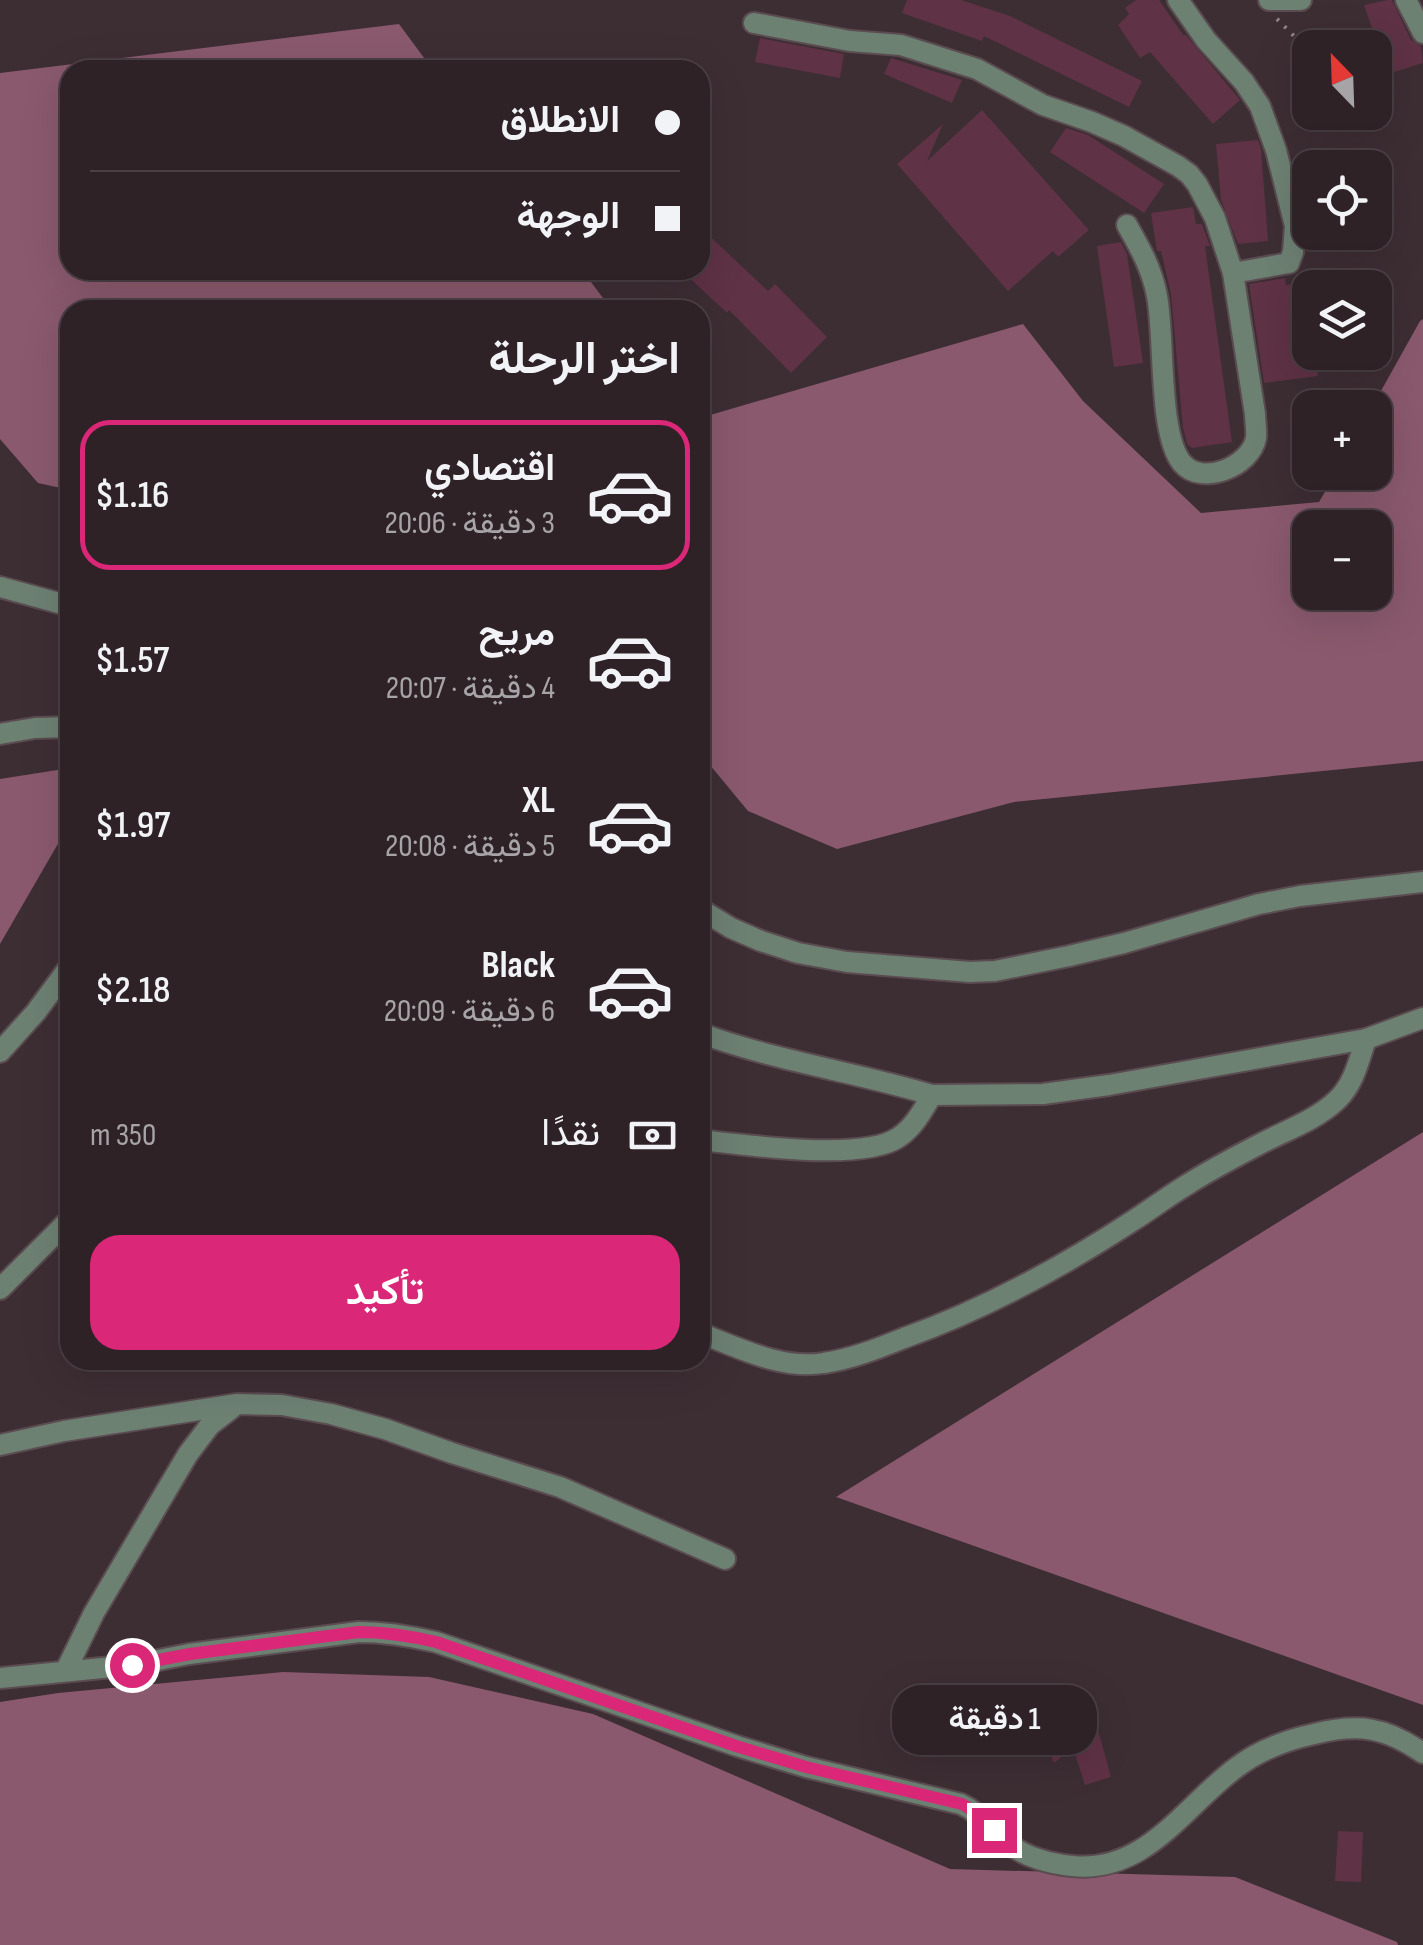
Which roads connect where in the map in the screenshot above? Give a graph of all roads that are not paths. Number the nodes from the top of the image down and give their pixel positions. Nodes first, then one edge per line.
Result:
1 (1178, 0) edge
2 (1301, 0) edge
3 (1406, 0) edge
4 (1271, 8) edge
5 (754, 23) dead end
6 (1423, 33) edge
7 (1127, 224) dead end
8 (1233, 274) junction
9 (0, 586) edge
10 (60, 603) edge
11 (60, 727) edge
12 (0, 734) edge
13 (1423, 882) edge
14 (710, 915) edge
15 (60, 980) edge
16 (1423, 1018) edge
17 (710, 1037) edge
18 (1366, 1039) junction
19 (0, 1052) edge
20 (932, 1095) junction
21 (710, 1141) edge
22 (60, 1230) edge
23 (0, 1289) edge
24 (710, 1337) edge
25 (237, 1404) junction
26 (0, 1446) edge
27 (725, 1559) dead end
28 (66, 1670) junction
29 (0, 1678) edge
30 (1423, 1753) edge

1 - 8 street
2 - 4 street
3 - 6 street
5 - 8 street
7 - 8 street
9 - 10 street
11 - 12 street
13 - 14 street
15 - 19 street
16 - 18 street
17 - 20 street
18 - 20 street
18 - 24 street
20 - 21 street
22 - 23 street
25 - 26 street
25 - 27 street
25 - 28 street
28 - 29 street
28 - 30 street

